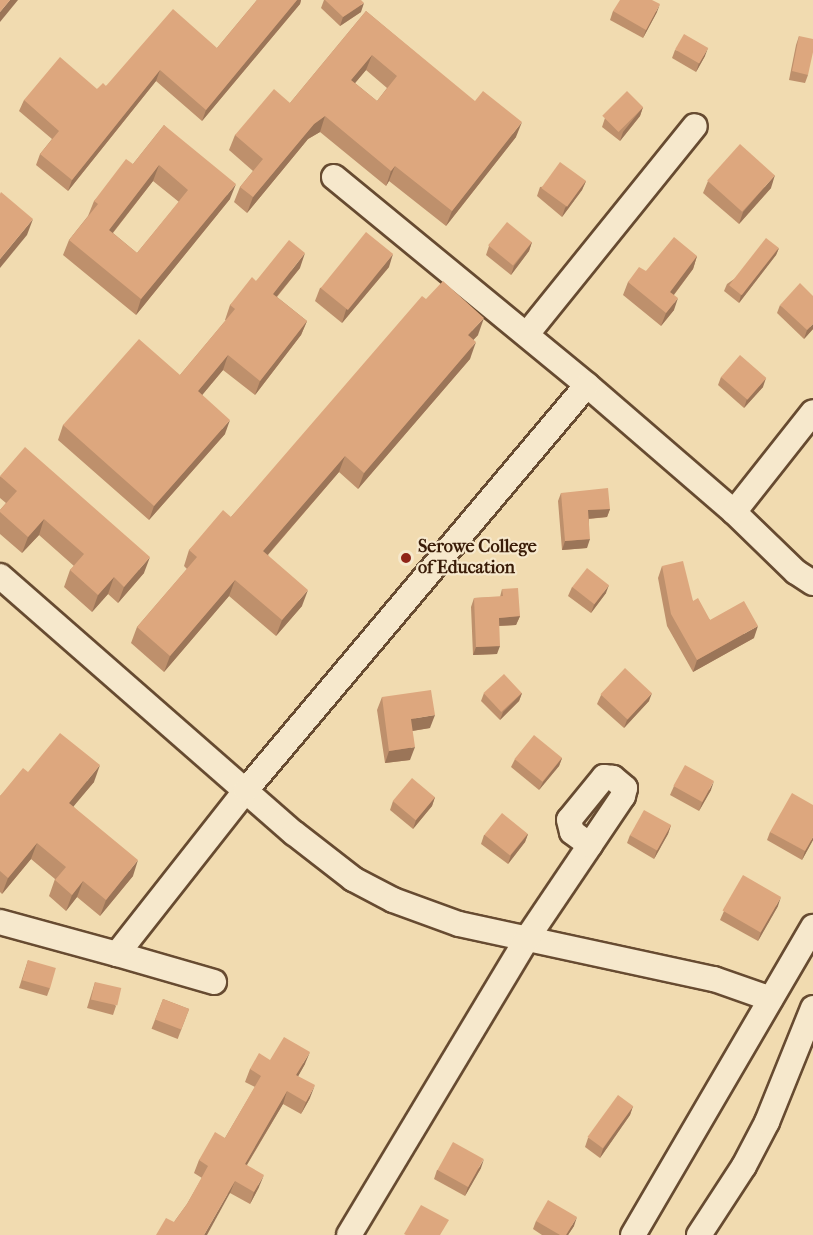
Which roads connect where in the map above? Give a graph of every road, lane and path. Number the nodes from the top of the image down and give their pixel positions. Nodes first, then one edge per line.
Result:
1 (695, 126) dead end
2 (334, 177) dead end
3 (527, 334) junction
4 (587, 385) junction
5 (813, 412) edge
6 (734, 512) junction
7 (0, 576) edge
8 (813, 583) edge
9 (246, 790) junction
10 (590, 844) dead end
11 (0, 922) edge
12 (813, 927) edge
13 (528, 937) junction
14 (117, 954) junction
15 (213, 982) dead end
16 (771, 999) junction
17 (813, 1008) edge
18 (349, 1235) edge
19 (633, 1235) edge
20 (699, 1235) edge

1 - 3 street
2 - 3 street
3 - 4 street
4 - 6 street
4 - 9 street
5 - 6 street
6 - 8 street
7 - 9 street
9 - 13 street
9 - 14 street
10 - 13 street
11 - 14 street
12 - 16 street
13 - 16 street
13 - 18 street
14 - 15 street
16 - 19 street
17 - 20 street

